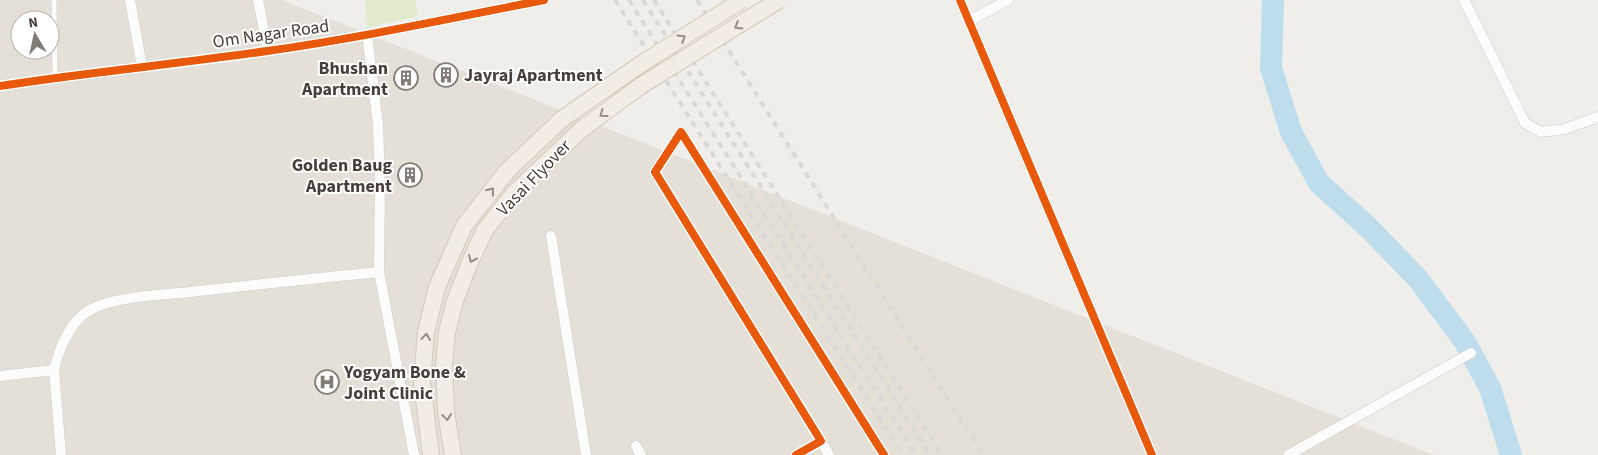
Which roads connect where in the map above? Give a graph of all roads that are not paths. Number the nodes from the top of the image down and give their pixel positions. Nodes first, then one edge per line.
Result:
1 (54, 0) edge
2 (130, 0) edge
3 (258, 0) edge
4 (544, 0) edge
5 (742, 0) edge
6 (780, 0) edge
7 (960, 0) edge
8 (1008, 0) edge
9 (1464, 0) edge
10 (969, 22) junction
11 (367, 34) junction
12 (268, 51) junction
13 (142, 66) junction
14 (55, 77) junction
15 (0, 86) edge
16 (1598, 117) edge
17 (551, 236) dead end
18 (379, 272) junction
19 (1471, 353) dead end
20 (54, 370) junction
21 (0, 376) edge
22 (820, 441) junction
23 (60, 455) edge
24 (414, 455) edge
25 (432, 455) edge
26 (452, 455) edge
27 (586, 455) edge
28 (796, 455) edge
29 (829, 455) edge
30 (884, 455) edge
31 (1152, 455) edge
32 (1288, 455) edge

1 - 14 lane
2 - 13 street
3 - 12 street
4 - 11 street, Om Nagar Road
25 -> 5 main road, Vasai Flyover, bridge
6 -> 26 main road, Vasai Flyover, bridge
7 - 10 street
8 - 10 street
9 - 16 street
10 - 31 street
11 - 12 street, Om Nagar Road
11 - 18 street
12 - 13 street, Om Nagar Road
13 - 14 street, Om Nagar Road
14 - 15 street, Om Nagar Road
17 - 27 street
18 - 20 street
18 - 24 street
19 - 32 street
20 - 21 street
20 - 23 street
22 - 28 street
22 - 29 street
22 - 30 street

